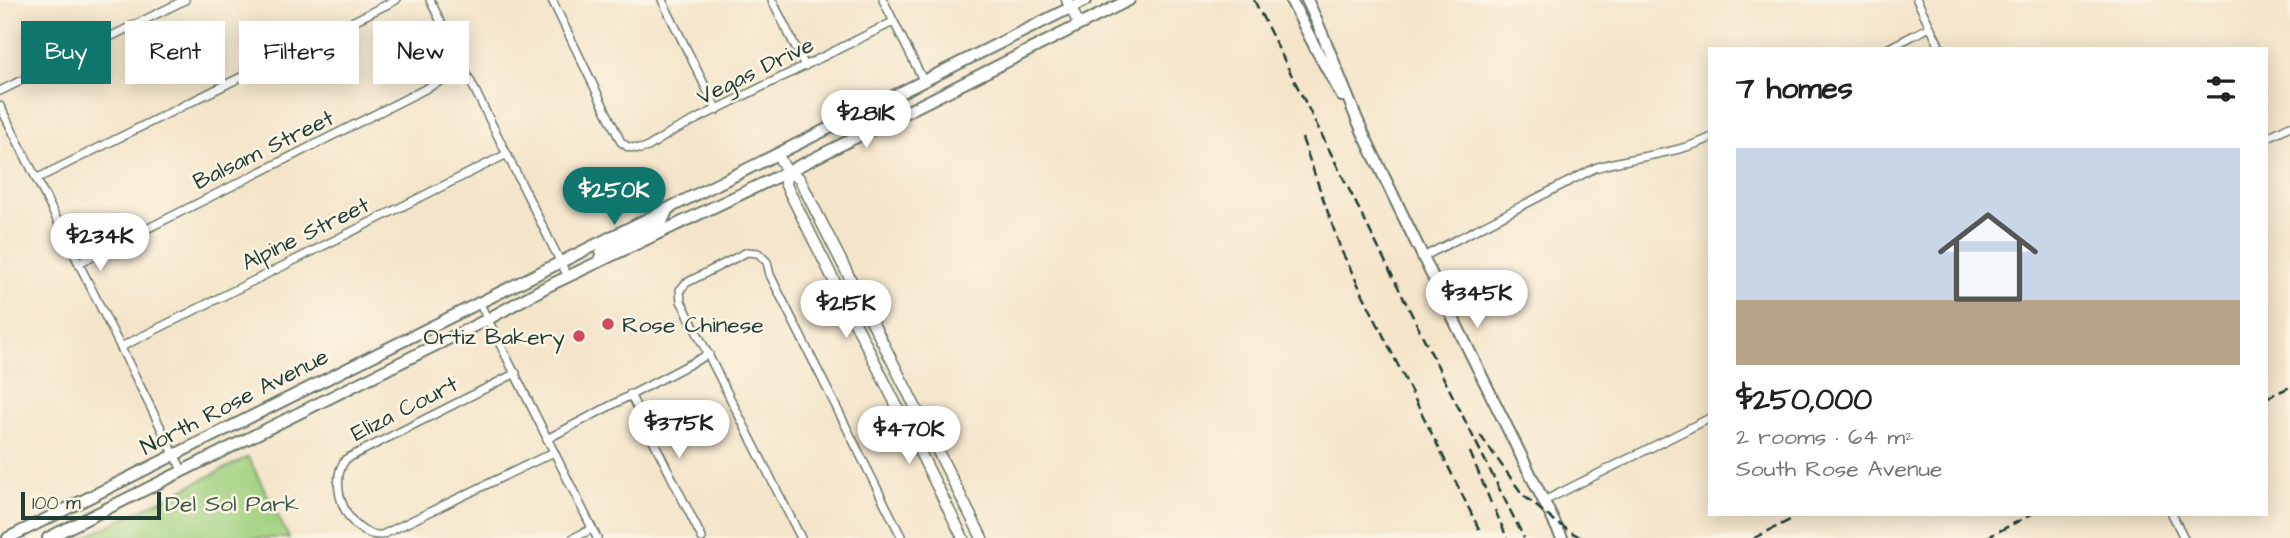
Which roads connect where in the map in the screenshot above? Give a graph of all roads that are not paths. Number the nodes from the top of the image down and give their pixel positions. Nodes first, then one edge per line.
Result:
1 (185, 0) edge
2 (396, 0) edge
3 (430, 0) edge
4 (552, 0) edge
5 (662, 0) edge
6 (772, 0) edge
7 (883, 0) edge
8 (1129, 0) edge
9 (1291, 0) edge
10 (1307, 0) edge
11 (1917, 0) edge
12 (1077, 2) edge
13 (441, 21) edge
14 (893, 22) junction
15 (1085, 22) junction
16 (1930, 27) junction
17 (1891, 47) edge
18 (1940, 47) edge
19 (805, 66) junction
20 (469, 77) edge
21 (923, 80) junction
22 (435, 84) edge
23 (0, 91) edge
24 (0, 106) edge
25 (717, 110) junction
26 (2290, 126) edge
27 (1363, 131) junction
28 (2268, 137) edge
29 (1708, 139) edge
30 (507, 153) junction
31 (778, 155) junction
32 (786, 172) junction
33 (36, 178) junction
34 (667, 211) junction
35 (1423, 257) junction
36 (561, 262) junction
37 (599, 262) junction
38 (79, 263) junction
39 (568, 277) junction
40 (479, 302) junction
41 (488, 319) junction
42 (121, 347) junction
43 (709, 354) junction
44 (516, 373) junction
45 (630, 394) junction
46 (1708, 419) edge
47 (547, 439) junction
48 (554, 452) junction
49 (174, 454) junction
50 (182, 470) junction
51 (1544, 501) junction
52 (2173, 516) edge
53 (592, 529) junction
54 (8, 538) edge
55 (48, 538) edge
56 (573, 538) edge
57 (597, 538) edge
58 (702, 538) edge
59 (801, 538) edge
60 (902, 538) edge
61 (963, 538) edge
62 (982, 538) edge
63 (1562, 538) edge
64 (2183, 538) edge

1 - 23 street
2 - 33 street
3 - 13 street
4 - 25 street, Vegas Drive
5 - 25 street
6 - 19 street
7 - 14 street
8 - 15 main road, North Rose Avenue
9 - 27 main road
10 - 27 main road
11 - 16 street
12 - 15 street
12 - 21 main road
14 - 19 street, Vegas Drive
14 - 21 street
15 - 32 main road, North Rose Avenue
16 - 17 street
16 - 18 street
19 - 25 street, Vegas Drive
20 - 30 street
21 - 31 main road
22 - 38 street, Balsam Street
24 - 33 street
26 - 28 street
27 - 35 main road
29 - 35 street
30 - 36 street
30 - 42 street, Alpine Street
31 - 32 street
31 - 34 main road
32 - 37 main road, North Rose Avenue
32 - 61 street
32 - 62 street
33 - 38 street
34 - 36 main road, North Rose Avenue
34 - 37 main road
35 - 51 main road
36 - 39 street
36 - 40 main road, North Rose Avenue
37 - 39 main road, North Rose Avenue
38 - 42 street
39 - 41 main road, North Rose Avenue
40 - 41 street
40 - 49 main road, North Rose Avenue
41 - 44 street
41 - 50 main road, North Rose Avenue
42 - 49 street
43 - 45 street
43 - 59 street
43 - 60 street
44 - 47 street
44 - 48 street, Eliza Court
45 - 47 street
45 - 58 street
46 - 51 street
47 - 48 street
48 - 53 street
49 - 50 street
49 - 54 main road, North Rose Avenue
50 - 55 main road, North Rose Avenue
51 - 63 main road
52 - 64 street
53 - 56 street
53 - 57 street

